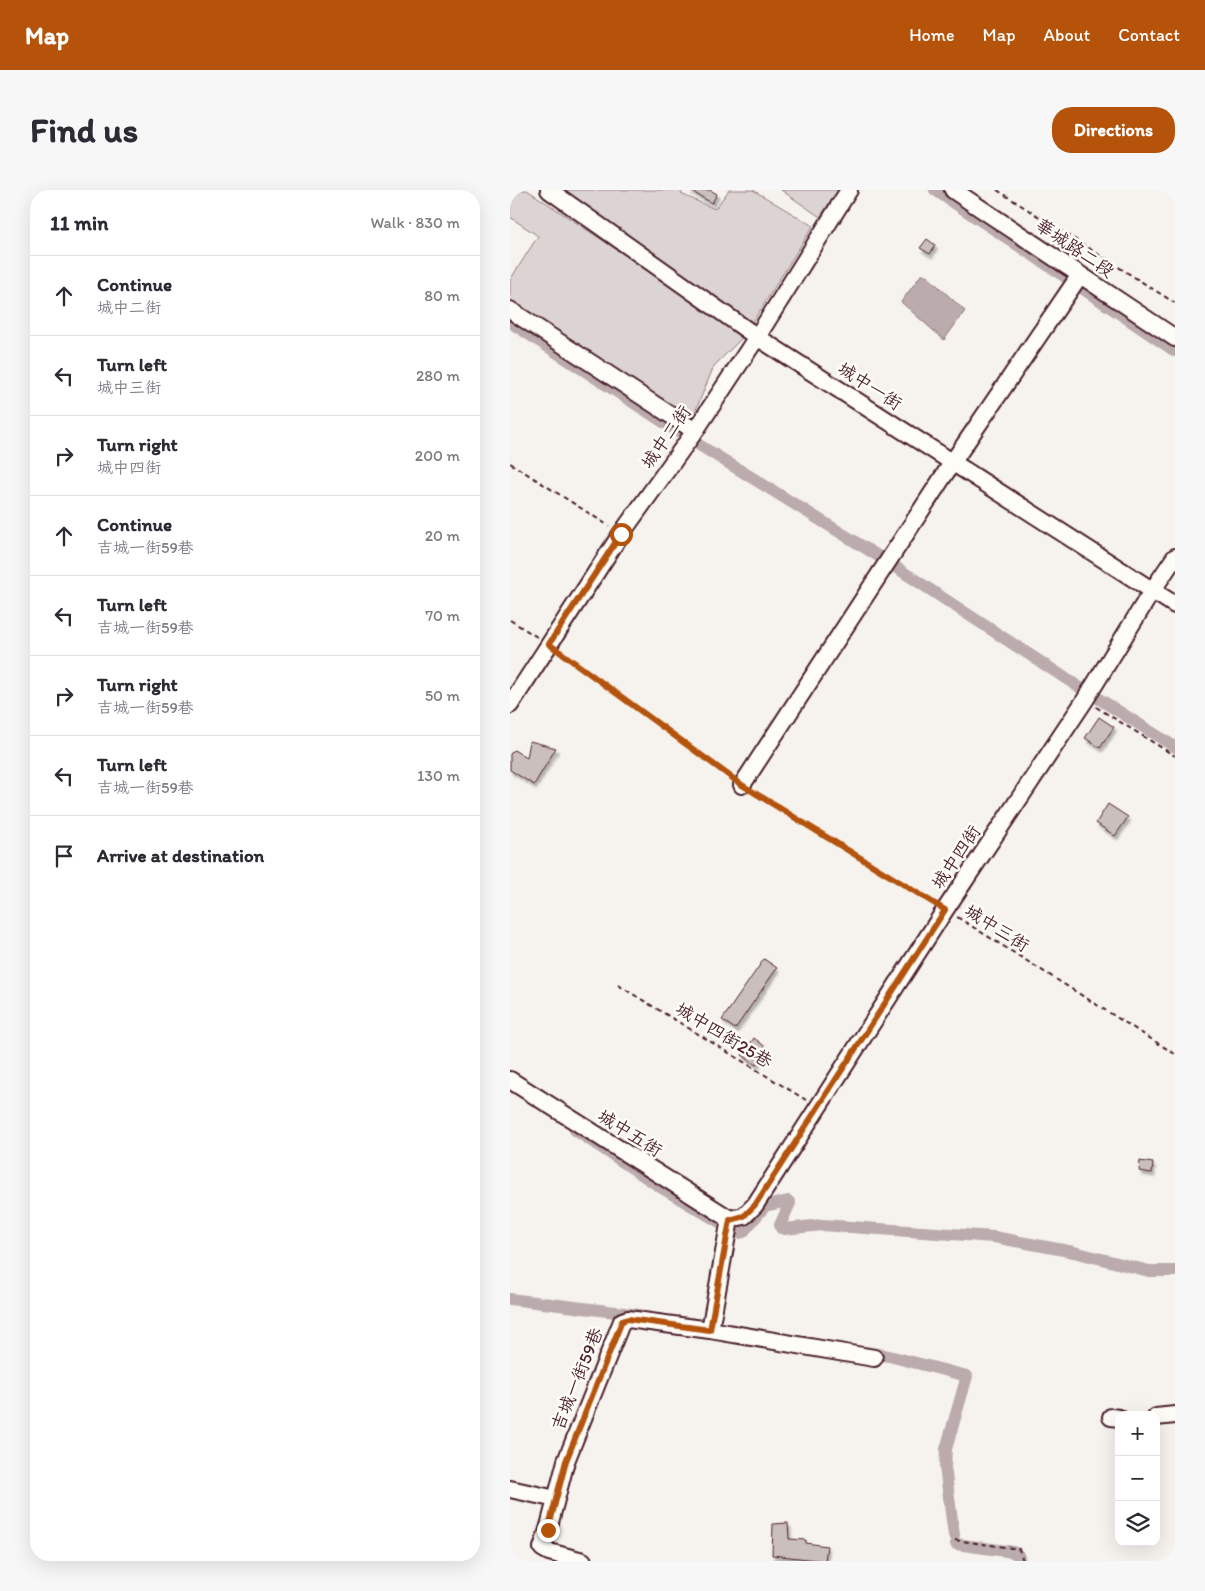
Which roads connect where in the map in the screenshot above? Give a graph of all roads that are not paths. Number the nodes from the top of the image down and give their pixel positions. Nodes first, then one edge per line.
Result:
1 (549, 190) edge
2 (850, 190) edge
3 (953, 190) edge
4 (1080, 276) junction
5 (510, 310) edge
6 (757, 336) junction
7 (1175, 338) edge
8 (695, 431) junction
9 (952, 463) junction
10 (1175, 557) edge
11 (1152, 591) junction
12 (1175, 605) edge
13 (510, 705) edge
14 (742, 785) road end
15 (510, 1080) edge
16 (730, 1220) junction
17 (710, 1330) junction
18 (874, 1358) dead end
19 (1175, 1415) edge
20 (1160, 1417) edge
21 (510, 1489) edge
22 (556, 1499) junction
23 (583, 1561) edge

1 - 6 street, 城中一街
2 - 6 street, 城中二街
3 - 4 street, 華城路二段
4 - 7 street, 華城路二段
4 - 9 street
5 - 8 street
6 - 8 street, 城中二街
6 - 9 street, 城中一街
8 - 13 street, 城中二街
9 - 11 street, 城中一街
9 - 14 street
10 - 11 street, 城中四街
11 - 12 street, 城中一街
11 - 16 street, 城中四街
15 - 16 street, 城中五街
16 - 17 street
17 - 18 street
17 - 22 street, 吉城一街59巷
19 - 20 street
21 - 22 street
22 - 23 street, 吉城一街59巷

